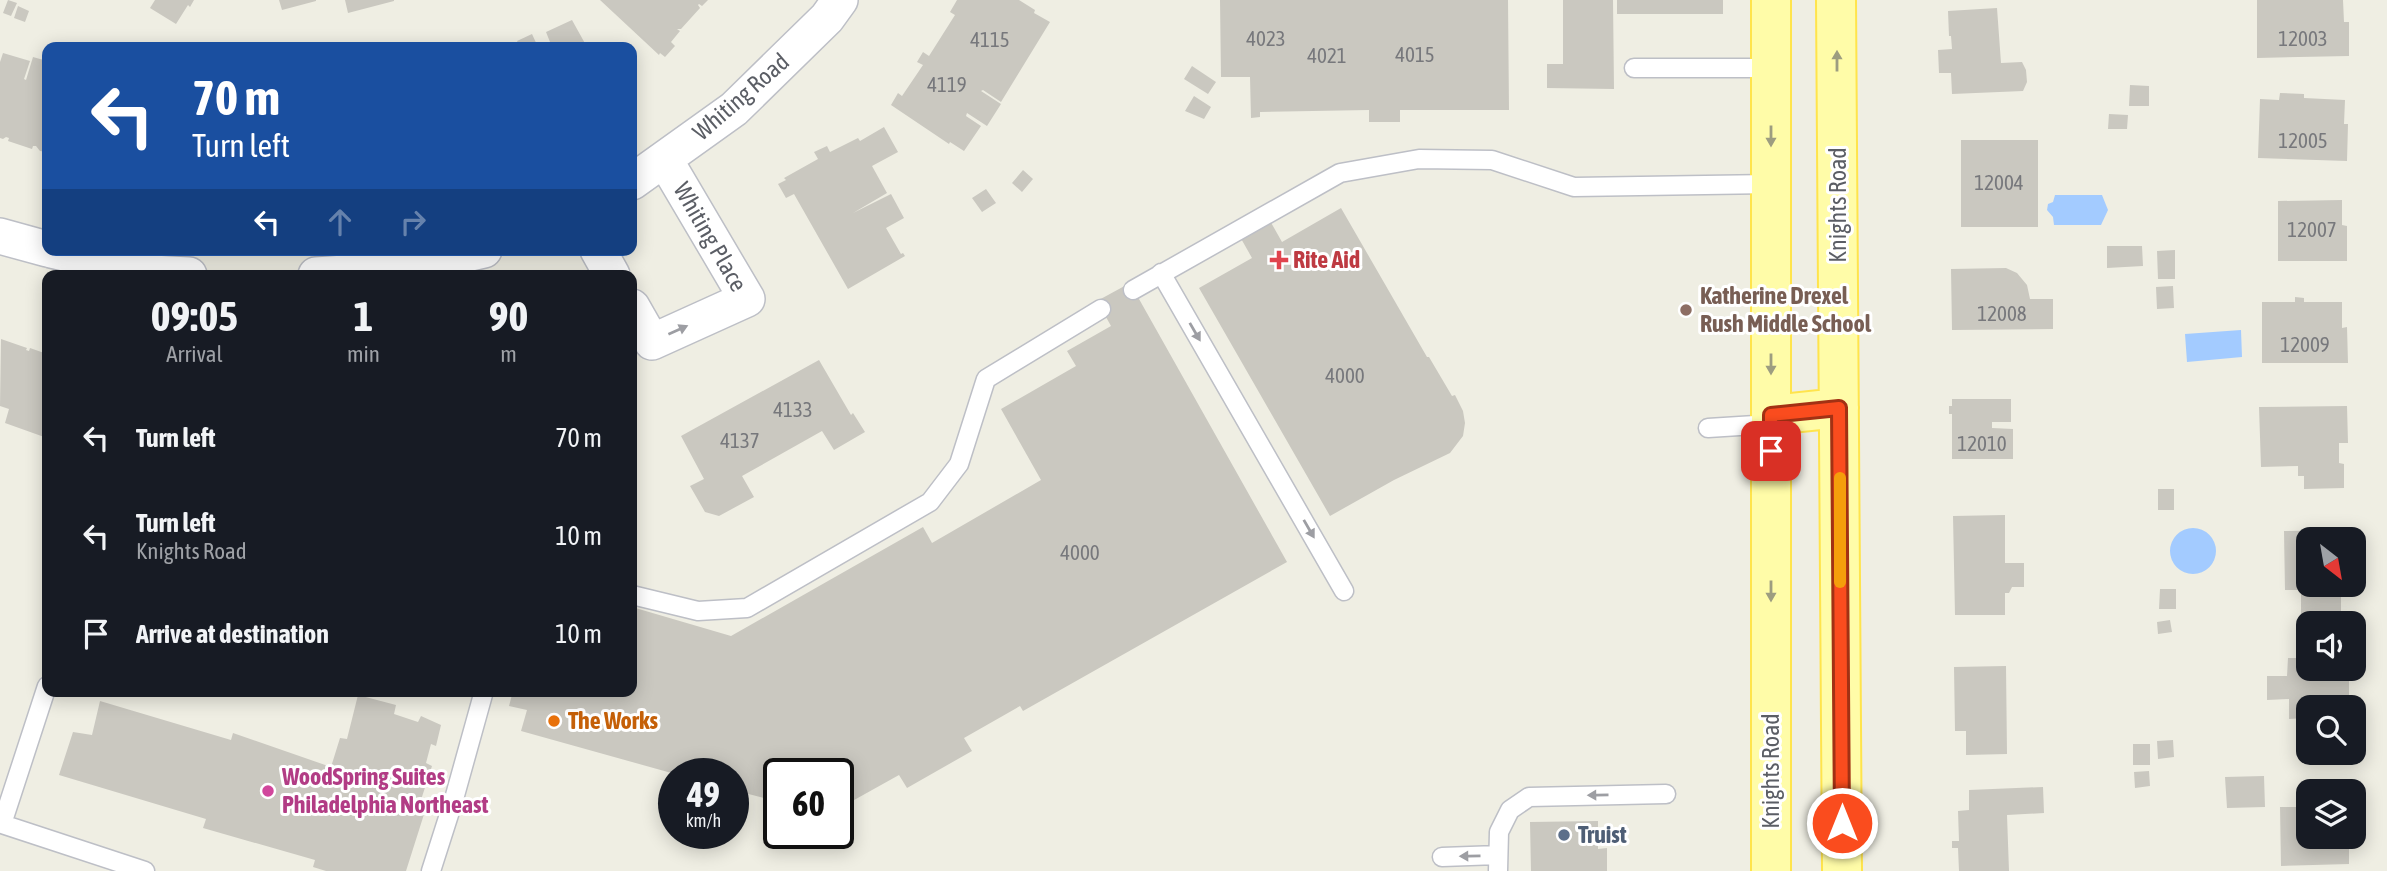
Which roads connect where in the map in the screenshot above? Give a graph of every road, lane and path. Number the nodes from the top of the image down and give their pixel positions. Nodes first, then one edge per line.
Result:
1 (840, 0) edge
2 (1771, 0) edge
3 (1836, 0) edge
4 (1634, 68) dead end
5 (1771, 68) junction
6 (665, 160) junction
7 (637, 179) edge
8 (1771, 184) junction
9 (0, 236) edge
10 (42, 248) edge
11 (75, 256) edge
12 (458, 256) edge
13 (137, 270) edge
14 (388, 270) edge
15 (1161, 273) junction
16 (1133, 290) dead end
17 (1101, 309) dead end
18 (637, 316) edge
19 (1839, 408) junction
20 (1771, 419) junction
21 (1708, 428) dead end
22 (1344, 591) dead end
23 (637, 597) edge
24 (43, 697) edge
25 (482, 697) edge
26 (1666, 793) dead end
27 (1442, 857) dead end
28 (1498, 863) edge
29 (145, 871) edge
30 (431, 871) edge
31 (1771, 871) edge
32 (1842, 871) edge

1 - 6 street, Whiting Road
2 - 5 main road, Knights Road
19 -> 3 main road, Knights Road
4 - 5 lane
5 -> 8 main road, Knights Road
6 - 7 street, Whiting Road
18 -> 6 street, Whiting Place
8 - 15 lane
8 -> 20 main road, Knights Road
9 - 10 street
11 - 13 street
12 - 14 street
15 - 16 lane
15 -> 22 lane
17 - 23 lane
19 - 20 main road
19 - 32 main road, Knights Road
20 - 21 lane
20 -> 31 main road, Knights Road
24 - 29 lane
25 - 30 lane
26 -> 28 lane
28 -> 27 lane

